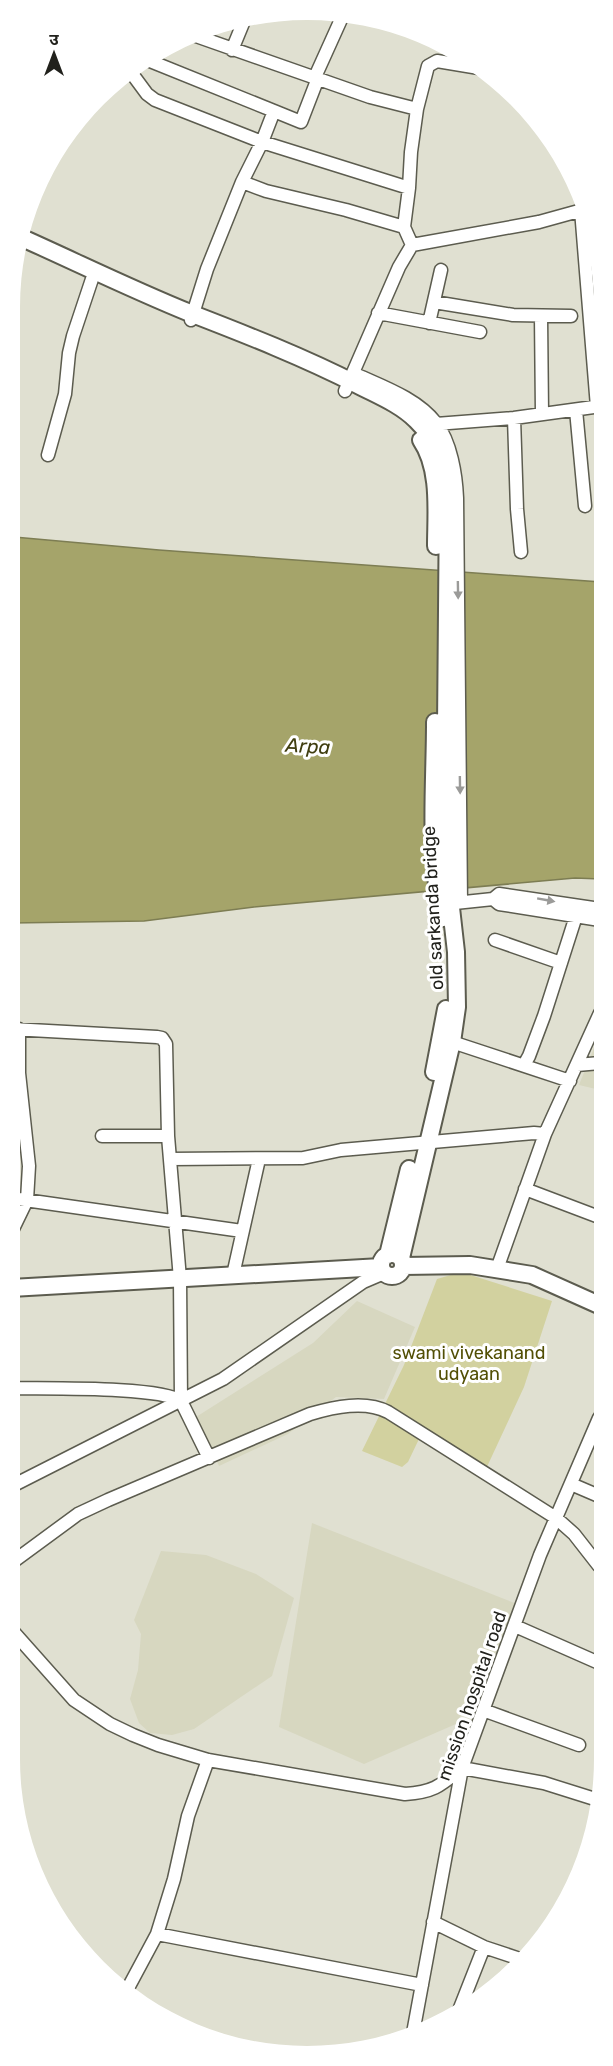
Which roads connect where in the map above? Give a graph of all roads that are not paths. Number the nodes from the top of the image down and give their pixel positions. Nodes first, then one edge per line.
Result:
1 (340, 22) edge
2 (241, 27) edge
3 (203, 39) edge
4 (232, 50) junction
5 (155, 63) edge
6 (463, 66) edge
7 (135, 77) edge
8 (316, 77) junction
9 (417, 109) junction
10 (274, 111) junction
11 (262, 142) junction
12 (242, 182) junction
13 (409, 188) junction
14 (577, 212) edge
15 (404, 227) junction
16 (585, 238) edge
17 (27, 240) edge
18 (410, 249) junction
19 (25, 250) edge
20 (441, 270) dead end
21 (92, 279) junction
22 (434, 302) junction
23 (378, 313) junction
24 (541, 316) junction
25 (571, 316) dead end
26 (191, 317) junction
27 (429, 323) junction
28 (480, 332) dead end
29 (594, 345) edge
30 (350, 382) junction
31 (594, 408) edge
32 (576, 410) junction
33 (542, 414) junction
34 (514, 418) junction
35 (436, 424) junction
36 (48, 454) dead end
37 (585, 506) dead end
38 (521, 552) dead end
39 (449, 897) junction
40 (493, 899) junction
41 (594, 908) edge
42 (576, 916) junction
43 (594, 919) edge
44 (495, 940) dead end
45 (561, 963) junction
46 (594, 1026) edge
47 (20, 1029) edge
48 (452, 1042) junction
49 (594, 1064) edge
50 (524, 1065) junction
51 (576, 1065) junction
52 (570, 1081) junction
53 (20, 1082) edge
54 (545, 1134) junction
55 (102, 1136) dead end
56 (168, 1136) junction
57 (421, 1142) junction
58 (171, 1159) junction
59 (259, 1160) junction
60 (525, 1188) junction
61 (20, 1199) edge
62 (27, 1200) junction
63 (20, 1214) edge
64 (594, 1215) edge
65 (176, 1223) junction
66 (242, 1231) junction
67 (391, 1264) junction
68 (497, 1269) junction
69 (233, 1275) junction
70 (180, 1280) junction
71 (20, 1288) edge
72 (594, 1303) edge
73 (20, 1388) edge
74 (181, 1401) junction
75 (594, 1429) edge
76 (208, 1458) junction
77 (20, 1482) edge
78 (571, 1484) junction
79 (594, 1495) edge
80 (556, 1518) junction
81 (20, 1557) edge
82 (594, 1560) edge
83 (515, 1626) junction
84 (20, 1640) edge
85 (594, 1661) edge
86 (483, 1710) junction
87 (579, 1745) dead end
88 (208, 1760) junction
89 (462, 1768) junction
90 (591, 1798) edge
91 (433, 1922) junction
92 (157, 1934) junction
93 (484, 1947) junction
94 (514, 1957) edge
95 (130, 1985) edge
96 (422, 1986) junction
97 (463, 2000) edge
98 (414, 2026) edge

1 - 8 street
2 - 4 street
3 - 4 street
4 - 8 street
5 - 10 street
6 - 9 street
7 - 11 street
8 - 9 street
8 - 10 street
9 - 13 street
10 - 11 street
11 - 12 street
11 - 13 street
12 - 15 street
12 - 26 street
13 - 15 street
14 - 18 street
15 - 18 street
16 - 29 street
17 - 26 main road
18 - 23 street
19 - 21 main road
20 - 22 street
21 - 26 main road
21 - 36 street
22 - 24 street
22 - 27 street
23 - 27 street
23 - 30 street
24 - 25 street
24 - 33 street
26 - 30 main road, old sarkanda bridge
27 - 28 street
30 - 35 street
30 - 39 main road, old sarkanda bridge
31 - 32 street
32 - 33 street
32 - 37 street
33 - 34 street
34 - 35 street
34 - 38 street
35 -> 39 street
39 - 40 street
39 - 48 main road, old sarkanda bridge
39 - 57 main road
40 -> 41 street
40 - 42 street
42 - 43 street
42 - 45 street
44 - 45 street
45 - 50 street
46 - 51 street
47 - 56 street
48 - 50 street
48 - 57 main road, old sarkanda bridge
49 - 51 street
50 - 52 street
51 - 52 street
52 - 54 street
53 - 62 street
54 - 57 street
54 - 60 street
55 - 56 street
56 - 58 street
57 - 59 street
57 - 67 main road, old sarkanda bridge
58 - 59 street
58 - 65 street
59 - 66 street
60 - 64 street
60 - 68 street
61 - 62 street
62 - 63 street
62 - 65 street
65 - 66 street
65 - 70 street
66 - 69 street
67 - 68 main road
67 - 69 main road
67 - 74 street
68 - 72 main road
69 - 70 main road
70 - 71 main road
70 - 74 street
73 - 74 street
74 - 76 street
74 - 77 street
75 - 78 street, mission hospital road
76 - 80 street
76 - 81 street
78 - 79 street
78 - 80 street, mission hospital road
80 - 82 street
80 - 83 street, mission hospital road
83 - 85 street
83 - 86 street, mission hospital road
84 - 88 street
86 - 87 street
86 - 89 street, mission hospital road
88 - 89 street
88 - 92 street
89 - 90 street
89 - 91 street, mission hospital road
91 - 93 street
91 - 96 street, mission hospital road
92 - 95 street
92 - 96 street
93 - 94 street
93 - 97 street
96 - 98 street, mission hospital road

